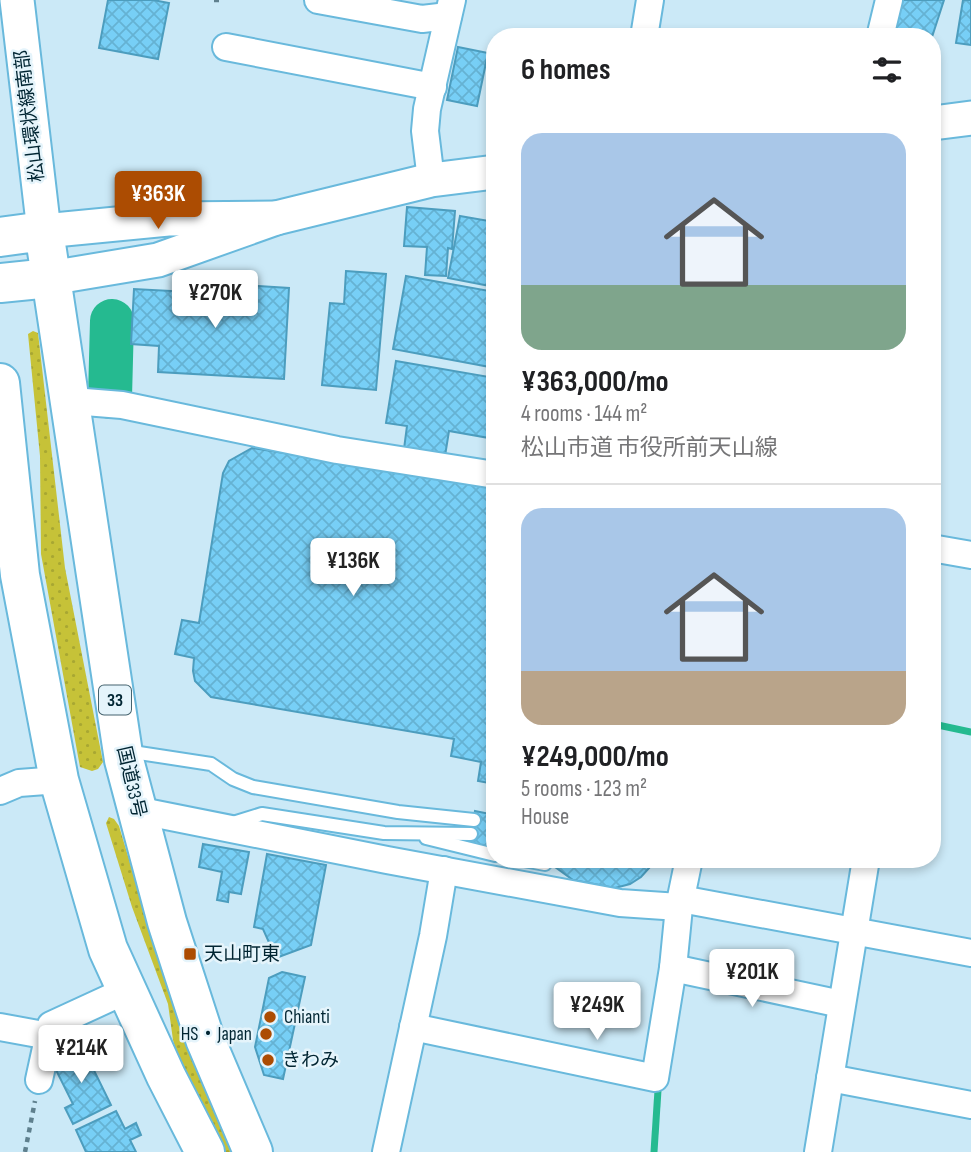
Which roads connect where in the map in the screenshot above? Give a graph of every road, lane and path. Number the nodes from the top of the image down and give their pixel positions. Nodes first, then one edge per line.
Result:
1 (17, 0) edge
2 (214, 0) edge
3 (223, 0) edge
4 (317, 0) edge
5 (650, 0) edge
6 (889, 0) edge
7 (450, 8) edge
8 (645, 28) edge
9 (882, 28) edge
10 (226, 47) dead end
11 (433, 86) junction
12 (971, 118) edge
13 (941, 125) edge
14 (486, 173) edge
15 (431, 180) junction
16 (276, 218) junction
17 (44, 231) junction
18 (0, 237) edge
19 (50, 278) junction
20 (0, 283) edge
21 (0, 383) edge
22 (69, 404) junction
23 (486, 474) edge
24 (941, 553) edge
25 (971, 555) edge
26 (122, 750) junction
27 (59, 780) junction
28 (0, 791) edge
29 (136, 810) junction
30 (474, 820) dead end
31 (220, 827) junction
32 (471, 834) dead end
33 (413, 835) junction
34 (486, 853) edge
35 (687, 868) edge
36 (864, 868) edge
37 (444, 870) junction
38 (680, 903) junction
39 (853, 930) junction
40 (971, 953) edge
41 (673, 968) junction
42 (127, 990) junction
43 (841, 1004) junction
44 (0, 1027) edge
45 (413, 1027) junction
46 (49, 1036) junction
47 (830, 1078) junction
48 (39, 1080) joint
49 (971, 1105) edge
50 (25, 1152) edge
51 (205, 1152) edge
52 (253, 1152) edge
53 (386, 1152) edge
54 (818, 1152) edge

1 - 17 street, 松山環状線南部
2 - 3 path
4 - 7 street
5 - 8 street
6 - 9 street
7 - 11 street
10 - 11 street
11 - 15 street
12 - 13 street
14 - 15 street
15 - 16 street
16 - 17 street
16 - 19 street
17 - 18 highway
17 - 19 highway, 国道33号 / 33
19 - 20 highway
19 - 22 highway, 国道33号 / 33
21 - 27 highway
22 - 23 street
22 - 26 highway, 国道33号 / 33
24 - 25 street
26 - 29 highway, 国道33号 / 33
26 - 30 lane
27 - 28 street
27 - 42 highway
29 - 31 street
29 - 52 highway, 国道33号 / 33
31 - 33 lane
31 - 37 street
32 - 33 lane
33 - 34 lane
35 - 38 street
36 - 39 street
37 - 38 street
37 - 45 street
38 - 39 street
38 - 41 street
39 - 40 street
39 - 43 street
41 - 43 street
41 - 45 street
42 - 46 street
42 - 51 highway
43 - 47 street
44 - 46 street
45 - 53 street
46 - 48 street
47 - 49 street
47 - 54 street
48 - 50 path

